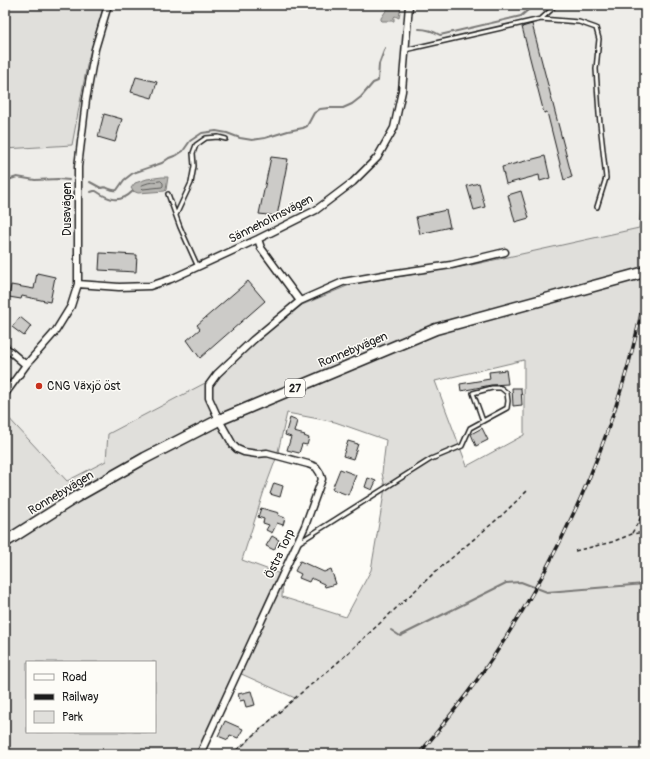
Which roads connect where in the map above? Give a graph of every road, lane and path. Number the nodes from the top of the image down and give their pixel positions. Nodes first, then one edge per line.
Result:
1 (108, 5) edge
2 (409, 5) edge
3 (555, 5) edge
4 (541, 19) junction
5 (405, 50) junction
6 (226, 139) dead end
7 (168, 194) dead end
8 (597, 208) dead end
9 (176, 215) junction
10 (258, 239) junction
11 (505, 252) dead end
12 (198, 267) junction
13 (645, 272) edge
14 (78, 284) junction
15 (300, 301) junction
16 (5, 347) edge
17 (26, 365) junction
18 (5, 394) edge
19 (220, 420) junction
20 (483, 421) junction
21 (527, 491) dead end
22 (645, 510) edge
23 (645, 532) edge
24 (632, 534) junction
25 (5, 542) edge
26 (297, 544) junction
27 (575, 550) dead end
28 (200, 754) edge
29 (231, 754) edge

1 - 14 street, Dusavägen
2 - 5 street, Sänneholmsvägen
3 - 4 lane
4 - 5 lane
4 - 8 lane
5 - 10 street, Sänneholmsvägen
6 - 9 lane
7 - 9 lane
9 - 12 lane
10 - 12 street, Sänneholmsvägen
10 - 15 street
11 - 15 street, Östra Torp
12 - 14 street, Sänneholmsvägen
13 - 19 main road, Ronnebyvägen / 27
14 - 17 street, Dusavägen
15 - 19 street, Östra Torp
16 - 17 street
17 - 18 street, Dusavägen
19 - 25 main road, Ronnebyvägen / 27
19 - 26 street, Östra Torp
20 - 20 lane
20 - 26 lane
21 - 29 path
22 - 24 path
23 - 24 path
24 - 27 path
26 - 28 street, Östra Torp

